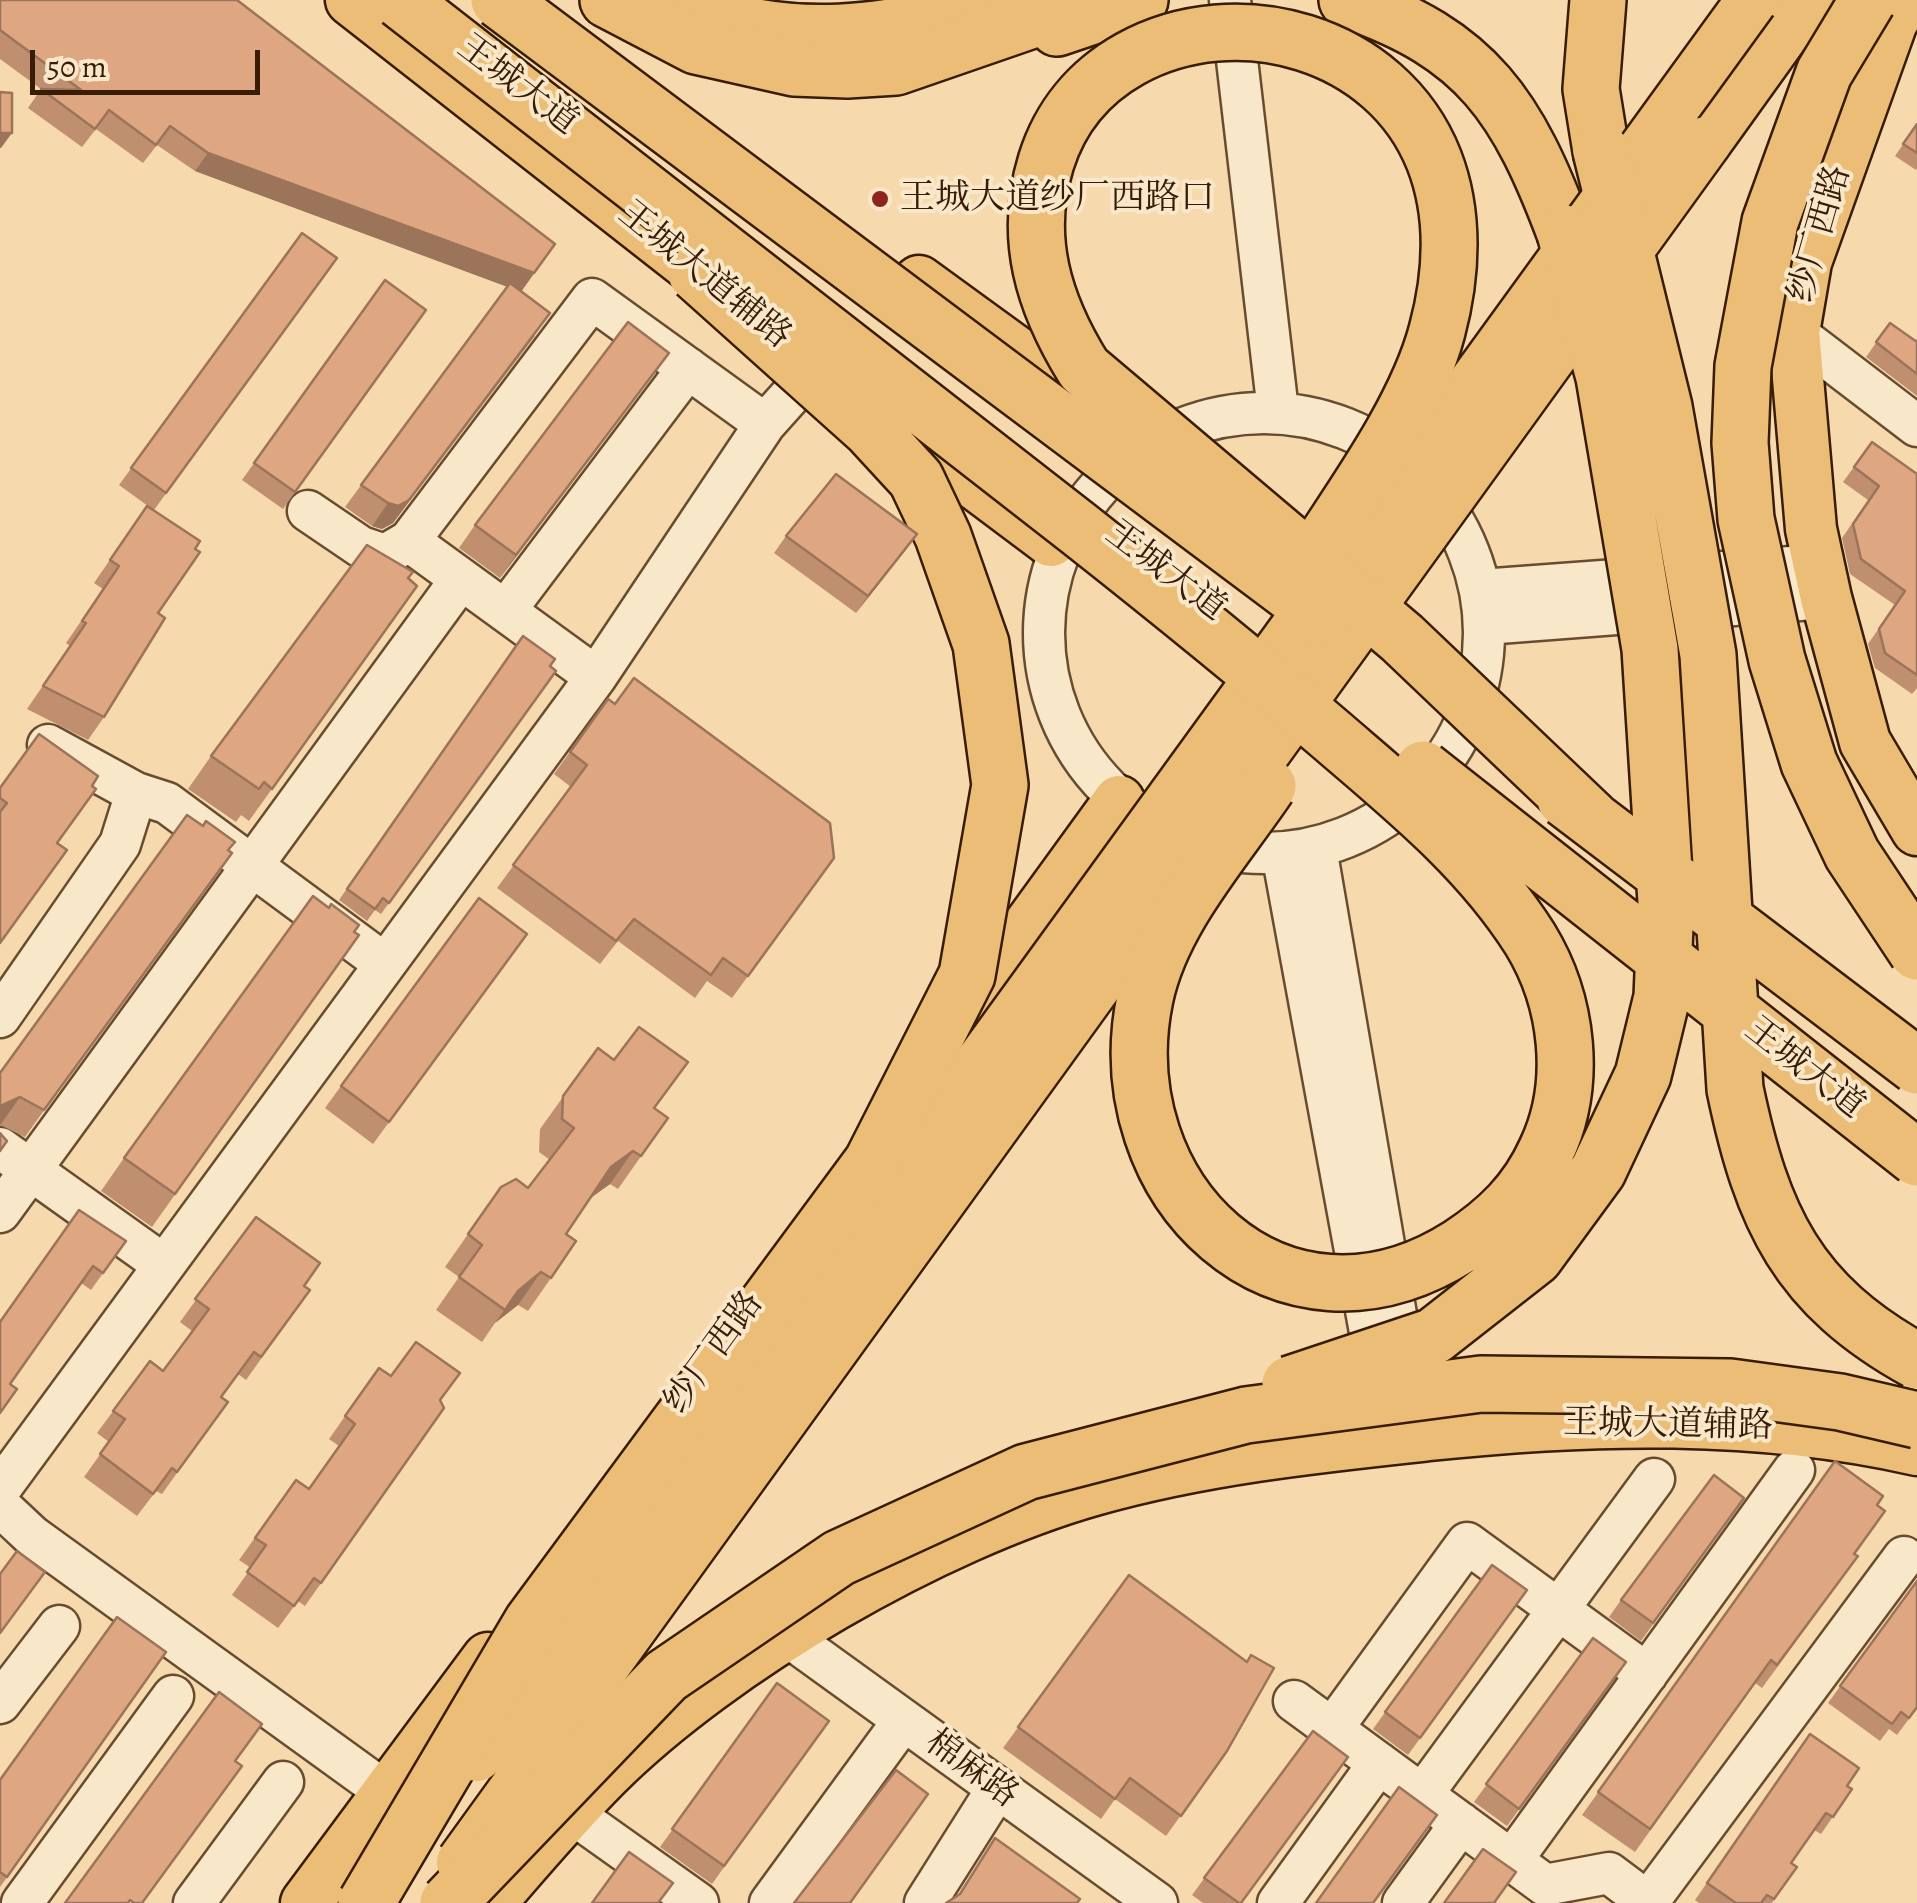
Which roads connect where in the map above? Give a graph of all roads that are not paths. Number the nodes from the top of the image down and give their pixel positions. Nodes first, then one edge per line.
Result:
1 (351, 0) edge
2 (398, 0) edge
3 (499, 0) edge
4 (534, 0) edge
5 (608, 0) edge
6 (680, 0) edge
7 (999, 0) edge
8 (1090, 0) edge
9 (1140, 0) edge
10 (1230, 0) edge
11 (1347, 0) edge
12 (1598, 0) edge
13 (1752, 0) edge
14 (1808, 0) edge
15 (1896, 15) edge
16 (896, 67) junction
17 (1794, 332) junction
18 (816, 366) junction
19 (688, 368) junction
20 (1541, 369) junction
21 (1278, 412) junction
22 (765, 424) junction
23 (1917, 426) edge
24 (1146, 446) junction
25 (308, 511) dead end
26 (409, 541) junction
27 (1060, 548) junction
28 (1314, 556) joint
29 (461, 579) junction
30 (1822, 581) junction
31 (1483, 607) junction
32 (505, 611) junction
33 (596, 676) junction
34 (48, 745) edge
35 (1268, 786) joint
36 (136, 793) junction
37 (1119, 800) junction
38 (1592, 820) junction
39 (1917, 830) edge
40 (1299, 851) junction
41 (251, 867) junction
42 (1917, 952) edge
43 (385, 964) junction
44 (0, 1017) edge
45 (1917, 1066) edge
46 (966, 1082) junction
47 (1917, 1158) edge
48 (15, 1159) edge
49 (0, 1212) edge
50 (164, 1265) junction
51 (1917, 1361) edge
52 (1917, 1420) edge
53 (1403, 1438) junction
54 (1917, 1450) edge
55 (1794, 1470) dead end
56 (1026, 1472) junction
57 (1654, 1479) dead end
58 (0, 1489) edge
59 (0, 1506) edge
60 (1904, 1557) dead end
61 (1557, 1608) junction
62 (59, 1626) dead end
63 (786, 1636) junction
64 (1647, 1674) junction
65 (173, 1696) dead end
66 (1294, 1701) dead end
67 (0, 1703) edge
68 (904, 1721) junction
69 (1332, 1729) junction
70 (1379, 1762) junction
71 (282, 1782) dead end
72 (997, 1789) junction
73 (386, 1792) junction
74 (1422, 1794) junction
75 (570, 1812) junction
76 (1461, 1823) junction
77 (1512, 1860) junction
78 (1116, 1892) edge
79 (1539, 1894) edge
80 (22, 1903) edge
81 (194, 1903) edge
82 (306, 1903) edge
83 (368, 1903) edge
84 (432, 1903) edge
85 (448, 1903) edge
86 (490, 1903) edge
87 (698, 1903) edge
88 (770, 1903) edge
89 (925, 1903) edge
90 (1156, 1903) edge
91 (1278, 1903) edge
92 (1403, 1903) edge
93 (1649, 1903) edge

1 - 18 main road, 王城大道辅路
2 - 35 highway, bridge
2 - 47 highway, 王城大道, bridge
2 - 83 highway, bridge
3 - 38 highway, 王城大道, bridge
4 - 24 main road
5 - 16 highway
6 - 7 main road
8 - 16 highway
9 - 16 highway
10 - 21 street
11 - 56 highway, bridge
12 - 51 highway, bridge
13 - 46 main road, bridge
14 - 20 main road, bridge
15 - 17 main road, 纱厂西路
15 - 42 highway, bridge
17 - 23 street
17 - 30 main road, 纱厂西路
18 - 22 street
18 - 27 main road, 王城大道辅路
19 - 22 street
19 - 26 street
19 - 32 street
20 - 35 main road, bridge
20 - 84 main road, bridge
21 - 24 street
21 - 31 street
22 - 33 street
24 - 27 street
25 - 26 street
26 - 29 street
27 - 37 street
28 - 38 highway, bridge
28 - 46 main road, bridge
29 - 32 street
29 - 41 street
30 - 31 street
30 - 39 main road
31 - 40 street
32 - 33 street
33 - 43 street
34 - 36 street
36 - 41 street
36 - 44 street
37 - 40 street
37 - 73 main road, 纱厂西路
38 - 45 highway, 王城大道, bridge
40 - 53 street
41 - 43 street
41 - 48 street
43 - 50 street
46 - 83 main road, bridge
48 - 49 street
48 - 50 street
50 - 58 street
52 - 56 highway, bridge
53 - 54 main road, 王城大道辅路
53 - 63 main road
55 - 64 street
56 - 85 highway, bridge
57 - 61 street
59 - 73 street
60 - 93 street
61 - 64 street
61 - 69 street
61 - 74 street
62 - 67 street
63 - 68 street, 棉麻路
63 - 75 main road
64 - 77 street
65 - 80 street
66 - 69 street
68 - 72 street, 棉麻路
68 - 88 street
69 - 70 street
70 - 74 street
70 - 91 street
71 - 81 street
72 - 78 street, 棉麻路
72 - 89 street
73 - 82 main road, 纱厂西路
74 - 76 street
75 - 86 main road
75 - 87 street
76 - 77 street
76 - 92 street
77 - 79 street
78 - 90 street, 棉麻路
79 - 93 street

